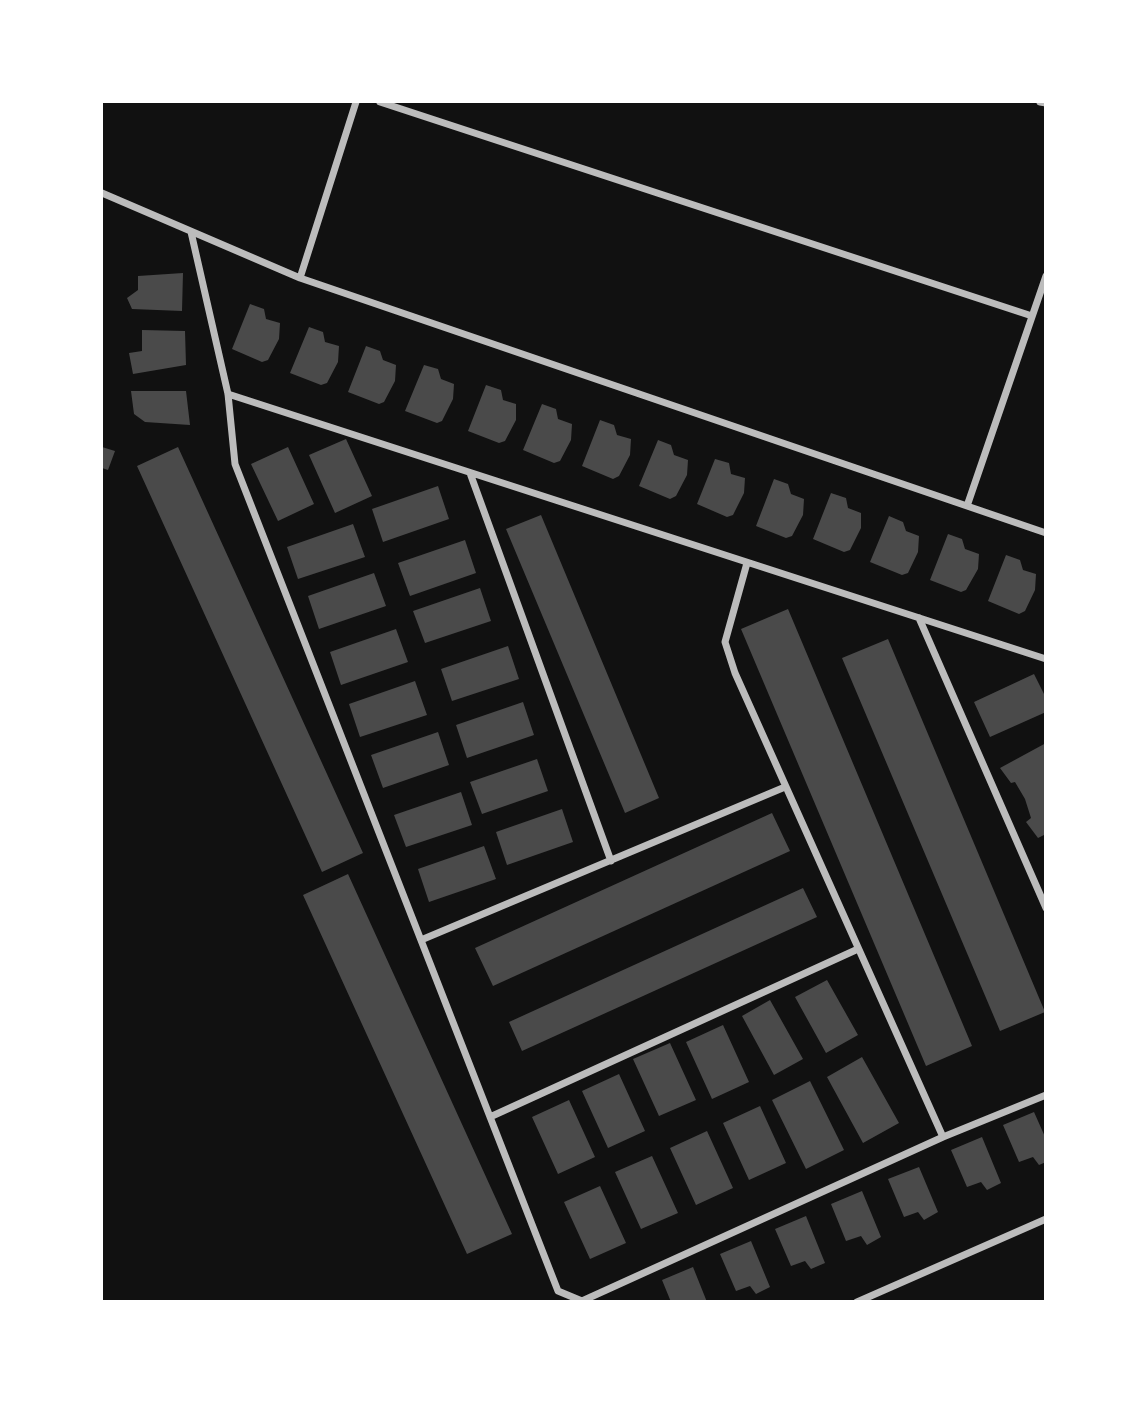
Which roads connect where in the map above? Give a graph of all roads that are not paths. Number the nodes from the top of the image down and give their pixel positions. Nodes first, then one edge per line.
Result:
1 (356, 102) edge
2 (380, 102) edge
3 (1040, 102) edge
4 (1045, 103) edge
5 (102, 193) edge
6 (191, 232) junction
7 (1045, 276) edge
8 (300, 278) junction
9 (1032, 316) junction
10 (228, 394) junction
11 (470, 472) junction
12 (967, 506) junction
13 (1045, 533) edge
14 (747, 563) junction
15 (919, 618) junction
16 (1045, 659) edge
17 (785, 787) junction
18 (611, 860) junction
19 (1045, 908) edge
20 (421, 940) junction
21 (858, 949) junction
22 (1045, 1094) edge
23 (489, 1117) junction
24 (943, 1137) junction
25 (1045, 1219) edge
26 (857, 1301) edge

1 - 8 street
2 - 9 street
3 - 4 street
5 - 6 street
6 - 8 street
6 - 10 street
7 - 9 street
8 - 12 street
9 - 12 street
10 - 11 street
10 - 20 street
11 - 14 street
11 - 18 street
12 - 13 street
14 - 15 street
14 - 17 street
15 - 16 street
15 - 19 street
17 - 18 street
17 - 21 street
18 - 20 street
20 - 23 street
21 - 23 street
21 - 24 street
22 - 24 street
23 - 24 street
25 - 26 street

